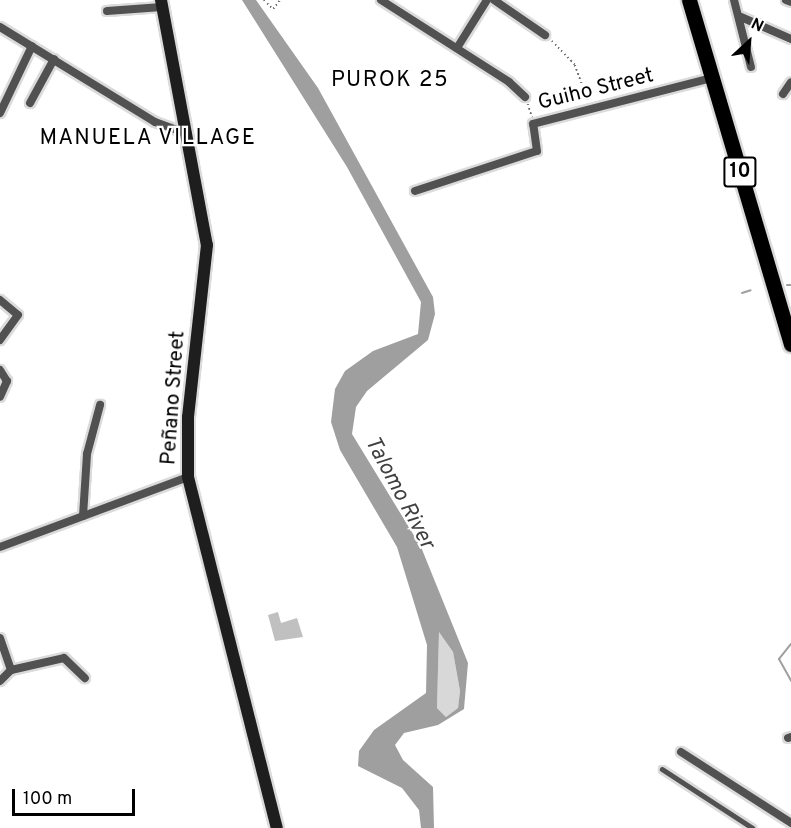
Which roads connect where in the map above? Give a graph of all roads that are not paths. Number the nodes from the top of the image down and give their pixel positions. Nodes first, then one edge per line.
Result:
1 (487, 0) edge
2 (494, 0) edge
3 (689, 0) edge
4 (734, 0) edge
5 (786, 0) edge
6 (383, 1) edge
7 (791, 2) edge
8 (162, 3) edge
9 (107, 10) dead end
10 (741, 17) junction
11 (0, 27) edge
12 (545, 35) road end
13 (791, 39) edge
14 (32, 46) junction
15 (457, 48) junction
16 (54, 59) junction
17 (751, 67) dead end
18 (712, 78) junction
19 (791, 82) edge
20 (783, 94) dead end
21 (525, 97) road end
22 (30, 103) dead end
23 (0, 113) edge
24 (188, 135) junction
25 (415, 191) dead end
26 (0, 300) edge
27 (0, 340) edge
28 (791, 344) edge
29 (0, 370) edge
30 (0, 397) edge
31 (100, 405) dead end
32 (188, 477) junction
33 (83, 516) junction
34 (0, 547) edge
35 (0, 638) edge
36 (10, 670) junction
37 (85, 678) dead end
38 (0, 681) edge
39 (681, 752) dead end
40 (662, 769) dead end
41 (791, 823) edge
42 (277, 828) edge
43 (753, 828) edge

1 - 15 street
2 - 12 street
3 - 18 highway, 10
4 - 10 street
5 - 7 street
6 - 15 street
8 - 9 street
8 - 24 street, Peñano Street
10 - 13 street
10 - 17 street
11 - 14 street
14 - 16 street
14 - 23 street
15 - 21 street
16 - 22 street
16 - 24 street
18 - 25 street, Guiho Street
18 - 28 highway, 10
19 - 20 street
24 - 32 street, Peñano Street
26 - 27 street
29 - 30 street
31 - 33 street
32 - 33 street
32 - 42 street, Peñano Street
33 - 34 street
35 - 36 street
36 - 37 street
36 - 38 street
39 - 41 street
40 - 43 lane

